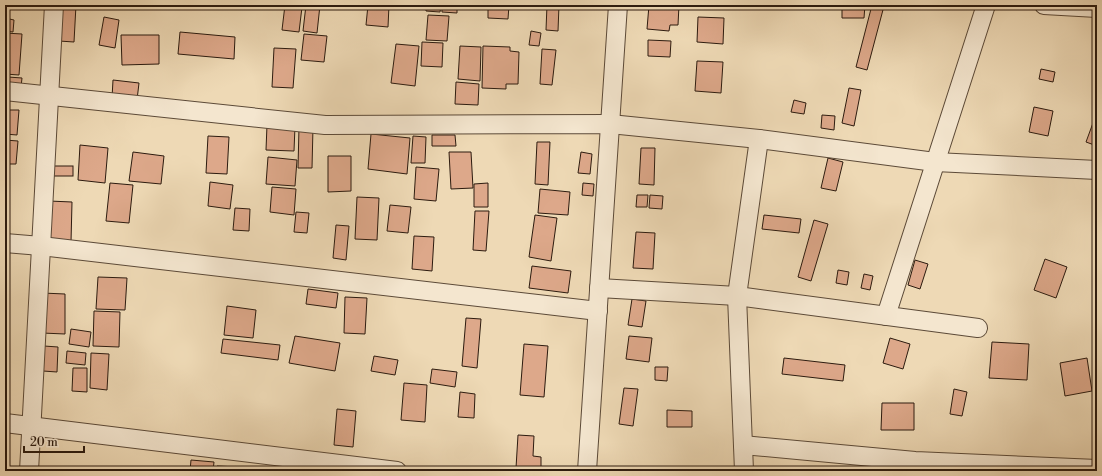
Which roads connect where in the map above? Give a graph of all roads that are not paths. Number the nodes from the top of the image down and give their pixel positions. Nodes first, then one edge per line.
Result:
1 (54, 5) edge
2 (618, 5) edge
3 (986, 5) edge
4 (1044, 5) edge
5 (1097, 8) edge
6 (5, 91) edge
7 (49, 96) junction
8 (610, 124) junction
9 (759, 139) junction
10 (935, 162) junction
11 (1097, 170) edge
12 (5, 243) edge
13 (41, 246) junction
14 (599, 288) junction
15 (737, 296) junction
16 (598, 311) junction
17 (886, 316) junction
18 (978, 328) dead end
19 (5, 424) edge
20 (31, 427) junction
21 (743, 445) junction
22 (915, 466) edge
23 (1097, 470) edge
24 (29, 471) edge
25 (397, 471) edge
26 (587, 471) edge
27 (744, 471) edge

1 - 7 street
2 - 8 street
3 - 10 street
4 - 5 street
6 - 7 street
7 - 8 street
7 - 13 street
8 - 9 street
8 - 14 street
9 - 10 street
9 - 15 street
10 - 11 street
10 - 17 street
12 - 13 street
13 - 16 street
13 - 20 street
14 - 15 street
14 - 16 street
15 - 17 street
15 - 21 street
16 - 26 street
17 - 18 street
19 - 20 street
20 - 24 street
20 - 25 street
21 - 22 street
21 - 27 street
22 - 23 street

